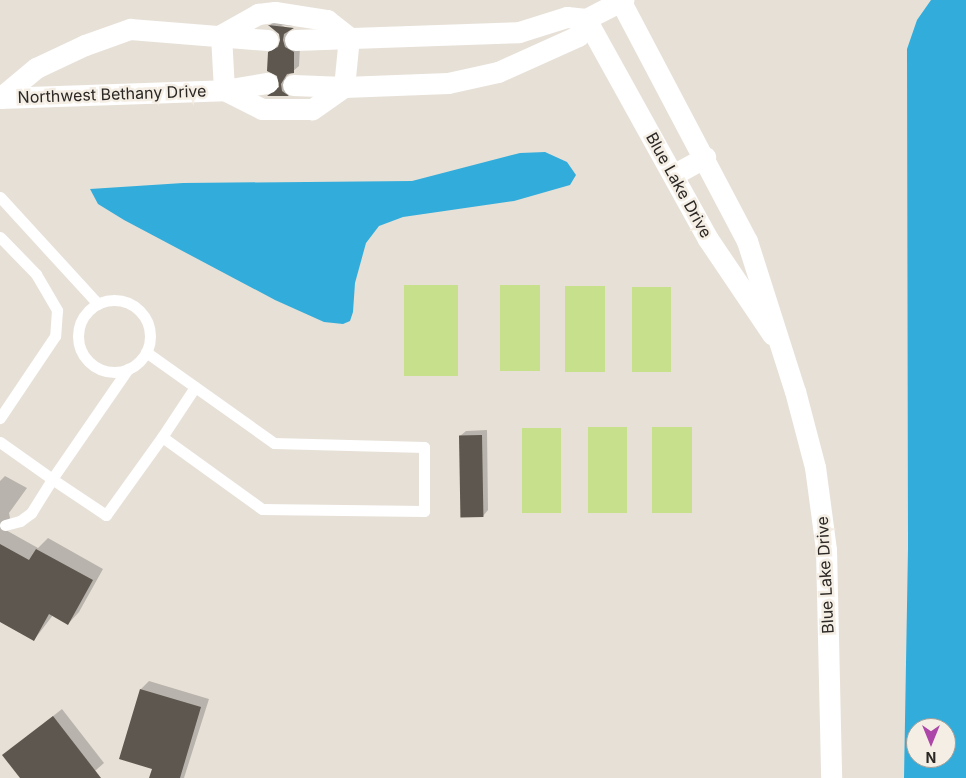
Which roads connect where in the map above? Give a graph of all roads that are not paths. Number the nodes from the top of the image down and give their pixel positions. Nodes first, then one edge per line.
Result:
1 (622, 1) edge
2 (586, 18) junction
3 (221, 35) junction
4 (349, 37) junction
5 (268, 40) dead end
6 (295, 40) dead end
7 (267, 84) dead end
8 (293, 85) dead end
9 (344, 87) junction
10 (224, 90) junction
11 (0, 98) edge
12 (705, 158) junction
13 (673, 175) junction
14 (0, 198) edge
15 (0, 237) edge
16 (98, 304) junction
17 (78, 333) junction
18 (56, 336) junction
19 (780, 347) junction
20 (146, 352) junction
21 (128, 368) junction
22 (195, 387) junction
23 (0, 418) edge
24 (162, 437) junction
25 (0, 442) edge
26 (52, 479) junction
27 (5, 524) dead end
28 (831, 778) edge

1 - 2 street
1 - 12 street, Blue Lake Drive
2 - 4 street
2 - 9 street
2 - 13 street, Blue Lake Drive
3 - 4 street
3 - 5 street, Northwest Bethany Drive
3 - 10 street, Northwest Bethany Drive
3 - 11 street, Northwest Bethany Drive
4 - 6 street
4 - 9 street
7 - 10 street, Northwest Bethany Drive
8 - 9 street
9 - 10 street, Northwest Bethany Drive
10 - 11 street, Northwest Bethany Drive
12 - 13 street
12 - 19 street, Blue Lake Drive
13 - 19 street, Blue Lake Drive
14 - 16 lane
15 - 18 lane
16 - 17 lane
16 - 20 lane
17 - 18 lane
17 - 21 lane
18 - 23 lane
19 - 28 street, Blue Lake Drive
20 - 21 lane
20 - 22 lane
21 - 26 lane
22 - 24 lane
22 - 24 lane
24 - 26 lane
25 - 26 lane
26 - 27 lane

